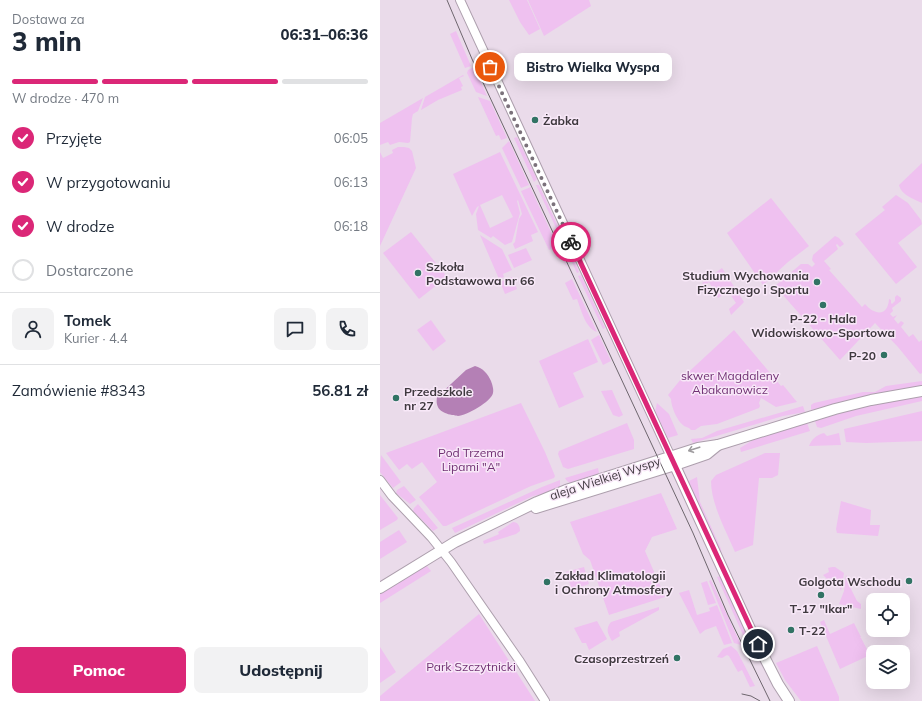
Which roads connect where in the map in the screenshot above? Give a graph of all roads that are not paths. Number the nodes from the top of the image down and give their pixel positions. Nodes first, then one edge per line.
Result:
1 (460, 0) edge
2 (922, 391) edge
3 (673, 461) junction
4 (380, 480) edge
5 (442, 549) junction
6 (380, 588) edge
7 (545, 701) edge
8 (789, 701) edge

1 - 3 street
2 - 3 main road, aleja Wielkiej Wyspy
3 - 5 main road, aleja Wielkiej Wyspy
3 - 8 main road
4 - 5 street
5 - 6 main road, aleja Wielkiej Wyspy
5 - 7 street

